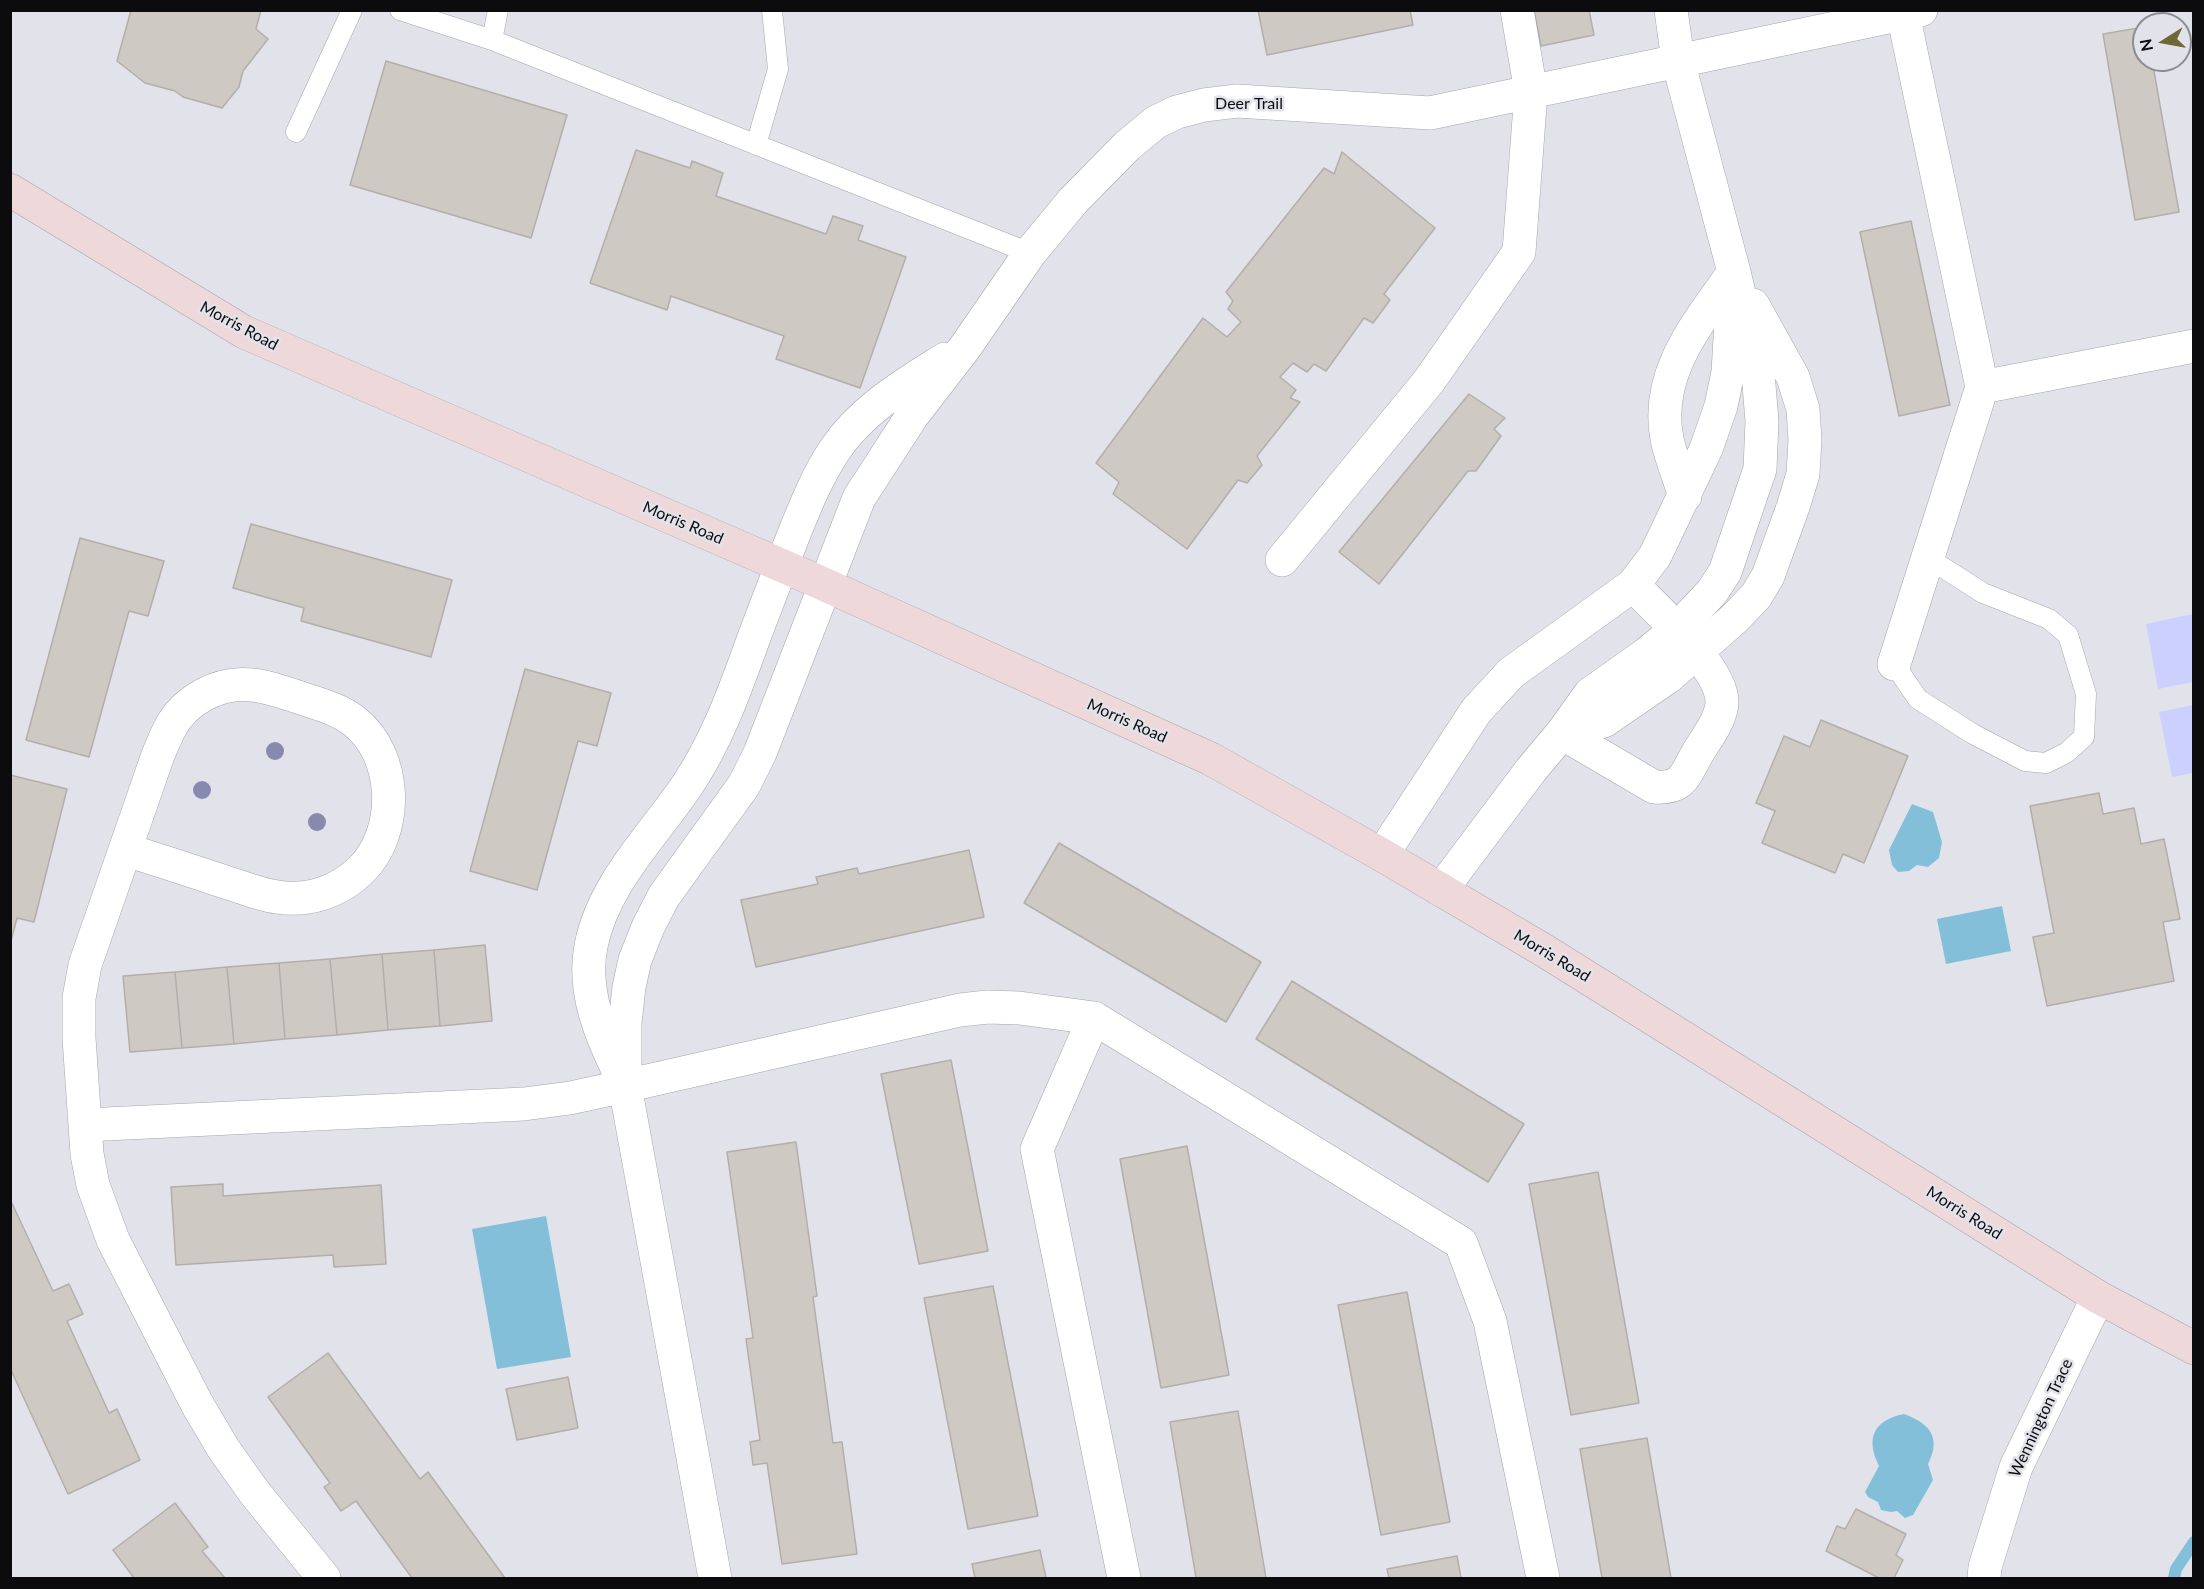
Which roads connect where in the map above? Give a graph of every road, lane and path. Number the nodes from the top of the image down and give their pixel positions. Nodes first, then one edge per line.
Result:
1 (352, 10) edge
2 (400, 10) edge
3 (498, 10) edge
4 (772, 10) edge
5 (1517, 10) edge
6 (1671, 10) edge
7 (1912, 12) edge
8 (492, 40) junction
9 (1678, 61) junction
10 (1531, 92) junction
11 (296, 132) dead end
12 (756, 145) junction
13 (12, 195) edge
14 (1030, 253) junction
15 (1734, 272) junction
16 (966, 346) junction
17 (2193, 346) edge
18 (1982, 387) junction
19 (1685, 496) junction
20 (1928, 558) junction
21 (1282, 560) dead end
22 (781, 566) junction
23 (825, 585) junction
24 (1633, 585) junction
25 (1687, 641) junction
26 (1894, 664) joint
27 (1562, 733) junction
28 (126, 850) junction
29 (1382, 855) junction
30 (1441, 890) junction
31 (1094, 1018) junction
32 (625, 1086) junction
33 (85, 1125) junction
34 (2098, 1297) junction
35 (2193, 1348) edge
36 (324, 1578) edge
37 (715, 1578) edge
38 (1124, 1578) edge
39 (1543, 1578) edge
40 (1984, 1578) edge

1 - 11 lane
2 - 8 lane
3 - 8 lane
4 - 12 lane
5 - 10 street
6 - 9 street
7 - 9 street, Deer Trail
7 - 18 street
8 - 12 lane
9 - 10 street, Deer Trail
9 - 15 street
10 - 14 street, Deer Trail
10 - 21 street
12 - 14 lane
13 - 22 street, Morris Road
14 - 16 street, Deer Trail
15 - 19 street
15 - 19 street
15 - 25 street
15 - 25 street
16 - 22 street
16 - 23 street, Deer Trail
17 - 18 street
18 - 20 street
19 - 24 street
20 - 26 street
20 - 26 lane
22 - 23 street, Morris Road
22 - 32 street
23 - 29 street, Morris Road
23 - 32 street, Deer Trail
24 - 25 street
24 - 29 street
25 - 27 street
25 - 27 street
27 - 30 street
28 - 28 street
28 - 33 street
29 - 30 street, Morris Road
30 - 34 street, Morris Road
31 - 32 street
31 - 38 street
31 - 39 street
32 - 33 street
32 - 37 street
33 - 36 street
34 - 35 street, Morris Road
34 - 40 street, Wennington Trace

